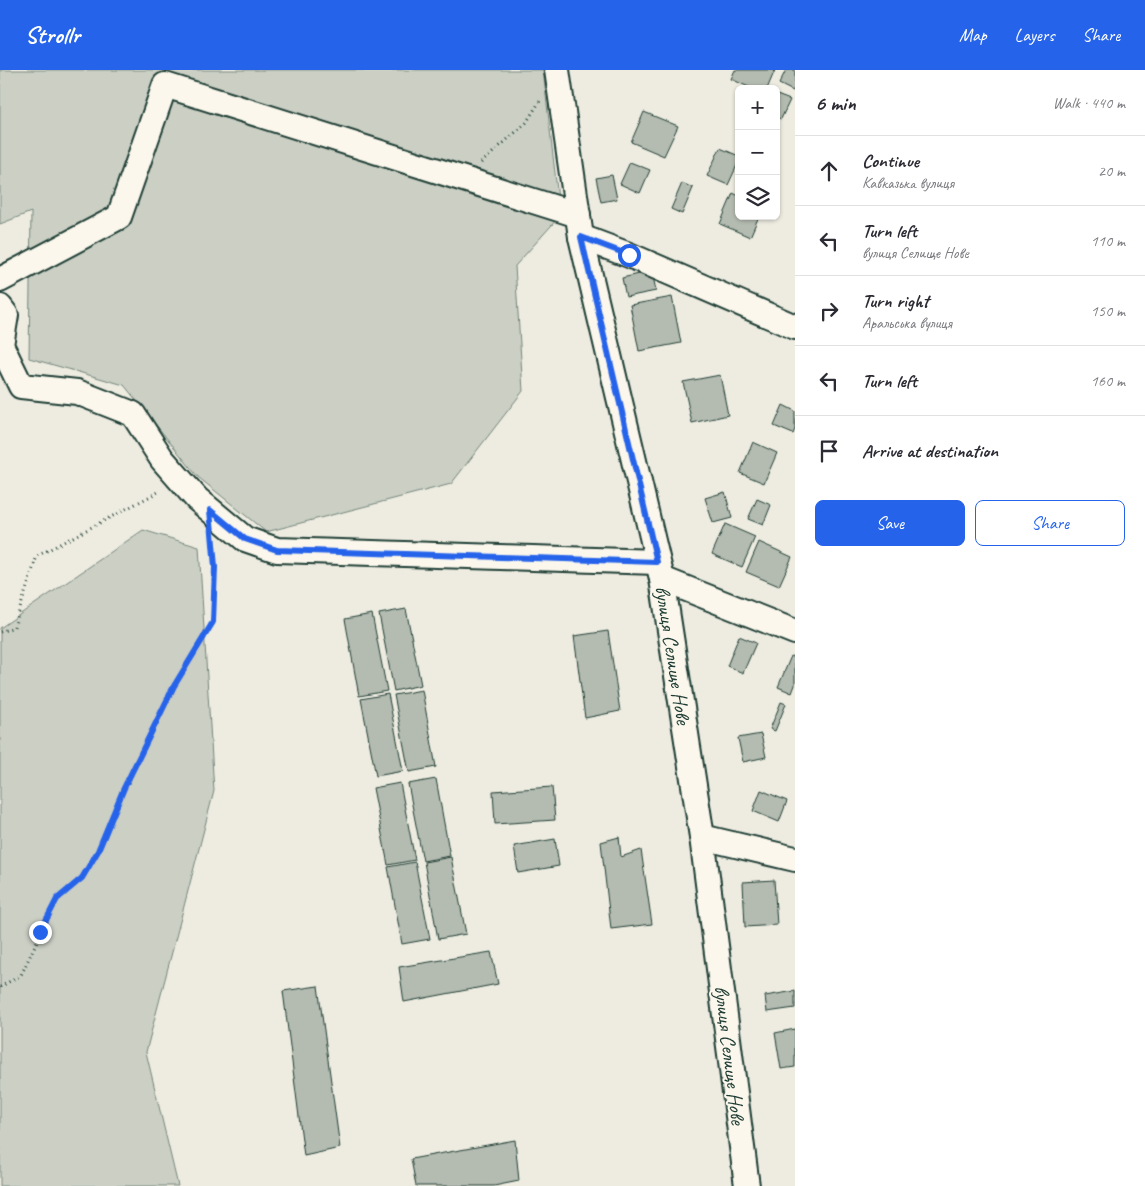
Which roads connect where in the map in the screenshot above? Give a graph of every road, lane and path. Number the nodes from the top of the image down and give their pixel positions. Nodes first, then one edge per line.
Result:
1 (557, 72) edge
2 (463, 179) junction
3 (579, 226) junction
4 (0, 280) edge
5 (0, 307) edge
6 (795, 327) edge
7 (181, 480) junction
8 (210, 510) junction
9 (659, 571) junction
10 (0, 632) edge
11 (795, 632) edge
12 (702, 837) junction
13 (795, 859) edge
14 (0, 987) edge
15 (747, 1186) edge

1 - 2 path
1 - 3 street, вулиця Селище Нове
2 - 3 street
2 - 4 street
3 - 6 street
3 - 9 street, вулиця Селище Нове
5 - 7 street
7 - 8 street
7 - 10 path
8 - 9 street
8 - 14 path
9 - 11 street
9 - 12 street, вулиця Селище Нове
12 - 13 street
12 - 15 street, вулиця Селище Нове

